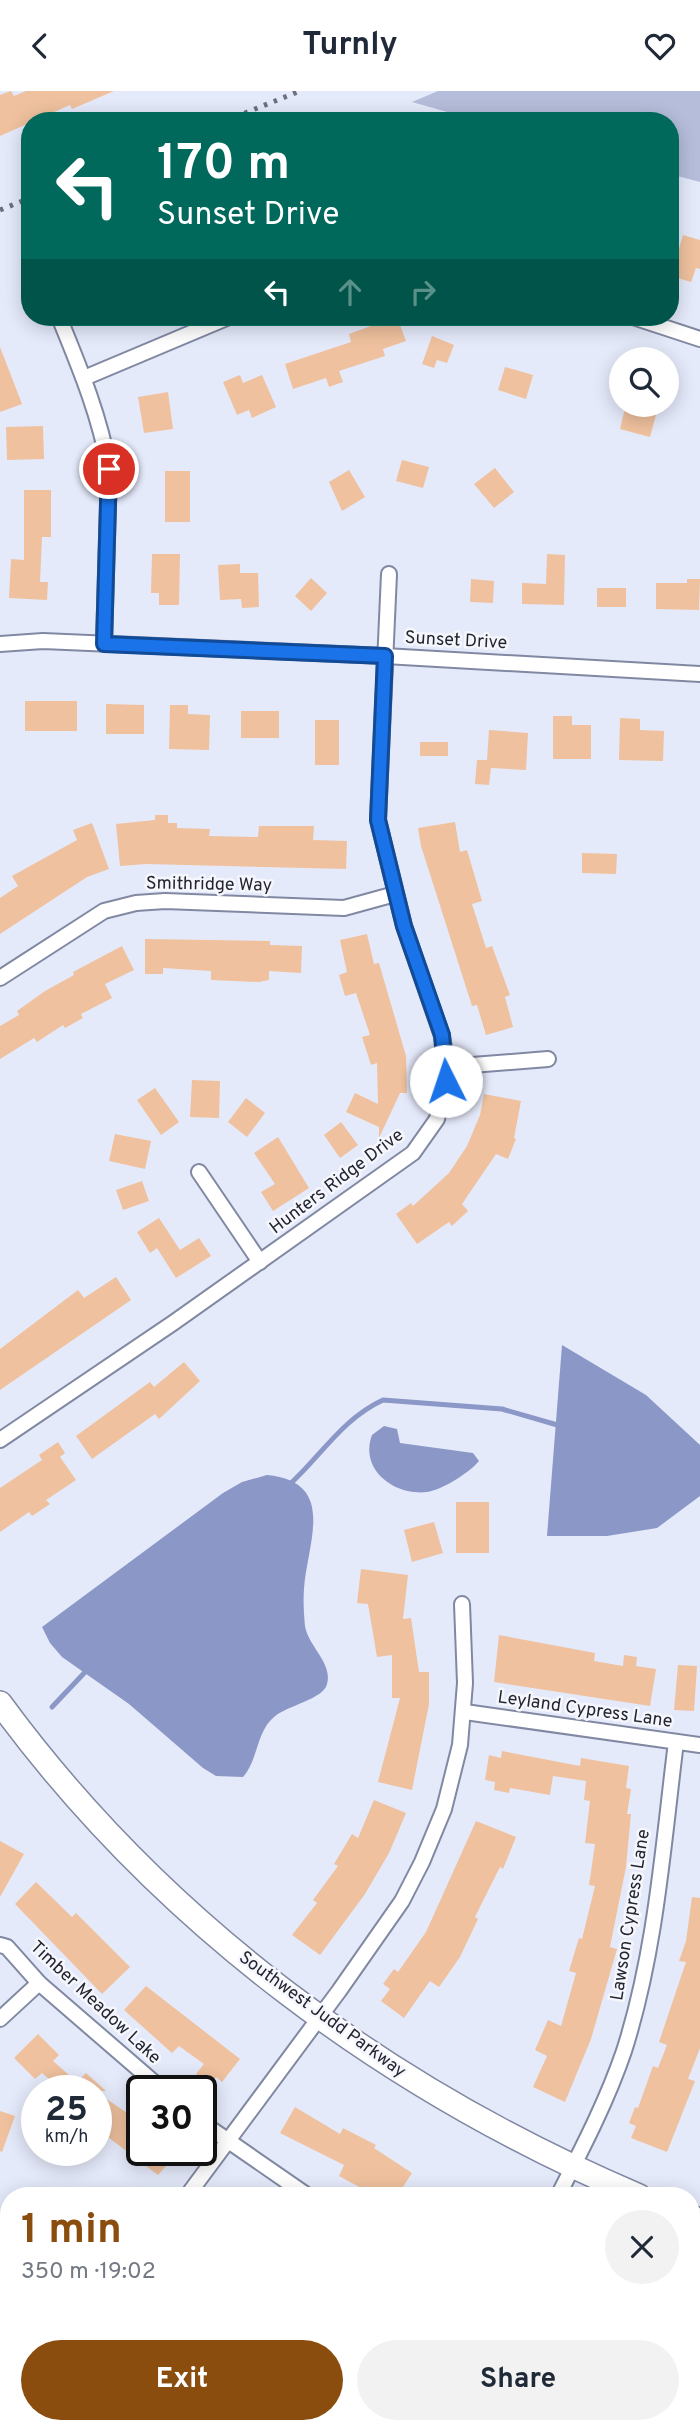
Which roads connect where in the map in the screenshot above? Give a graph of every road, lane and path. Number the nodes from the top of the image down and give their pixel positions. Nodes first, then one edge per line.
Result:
1 (63, 326) edge
2 (208, 326) edge
3 (660, 326) edge
4 (700, 339) edge
5 (84, 378) junction
6 (388, 574) dead end
7 (0, 644) edge
8 (104, 644) junction
9 (385, 656) junction
10 (700, 674) edge
11 (395, 894) junction
12 (0, 978) edge
13 (548, 1059) dead end
14 (447, 1067) junction
15 (199, 1172) dead end
16 (260, 1262) junction
17 (0, 1440) edge
18 (462, 1604) dead end
19 (0, 1703) edge
20 (465, 1712) junction
21 (676, 1742) junction
22 (700, 1745) edge
23 (0, 1945) edge
24 (39, 1983) junction
25 (320, 2018) junction
26 (0, 2019) edge
27 (145, 2075) edge
28 (217, 2135) edge
29 (226, 2142) junction
30 (573, 2167) junction
31 (194, 2187) edge
32 (294, 2187) edge
33 (563, 2187) edge
34 (619, 2187) edge

1 - 5 street
2 - 5 street
3 - 4 street
5 - 8 street
6 - 9 street, Hunters Ridge Drive
7 - 8 street, Sunset Drive
8 - 9 street, Sunset Drive
9 - 10 street, Sunset Drive
9 - 11 street, Hunters Ridge Drive
11 - 12 street, Smithridge Way
11 - 14 street, Hunters Ridge Drive
13 - 14 street
14 - 16 street, Hunters Ridge Drive
15 - 16 street
16 - 17 street, Hunters Ridge Drive
18 - 20 street
19 - 25 highway, Southwest Judd Parkway
20 - 21 street, Leyland Cypress Lane
20 - 25 street
21 - 22 street, Leyland Cypress Lane
21 - 30 street, Lawson Cypress Lane
23 - 24 street, Timber Meadow Lake
24 - 26 street
24 - 27 street, Timber Meadow Lake
25 - 29 street
25 - 30 highway, Southwest Judd Parkway
28 - 29 street
29 - 31 street
29 - 32 street
30 - 33 street, Lawson Cypress Lane
30 - 34 highway, Southwest Judd Parkway

